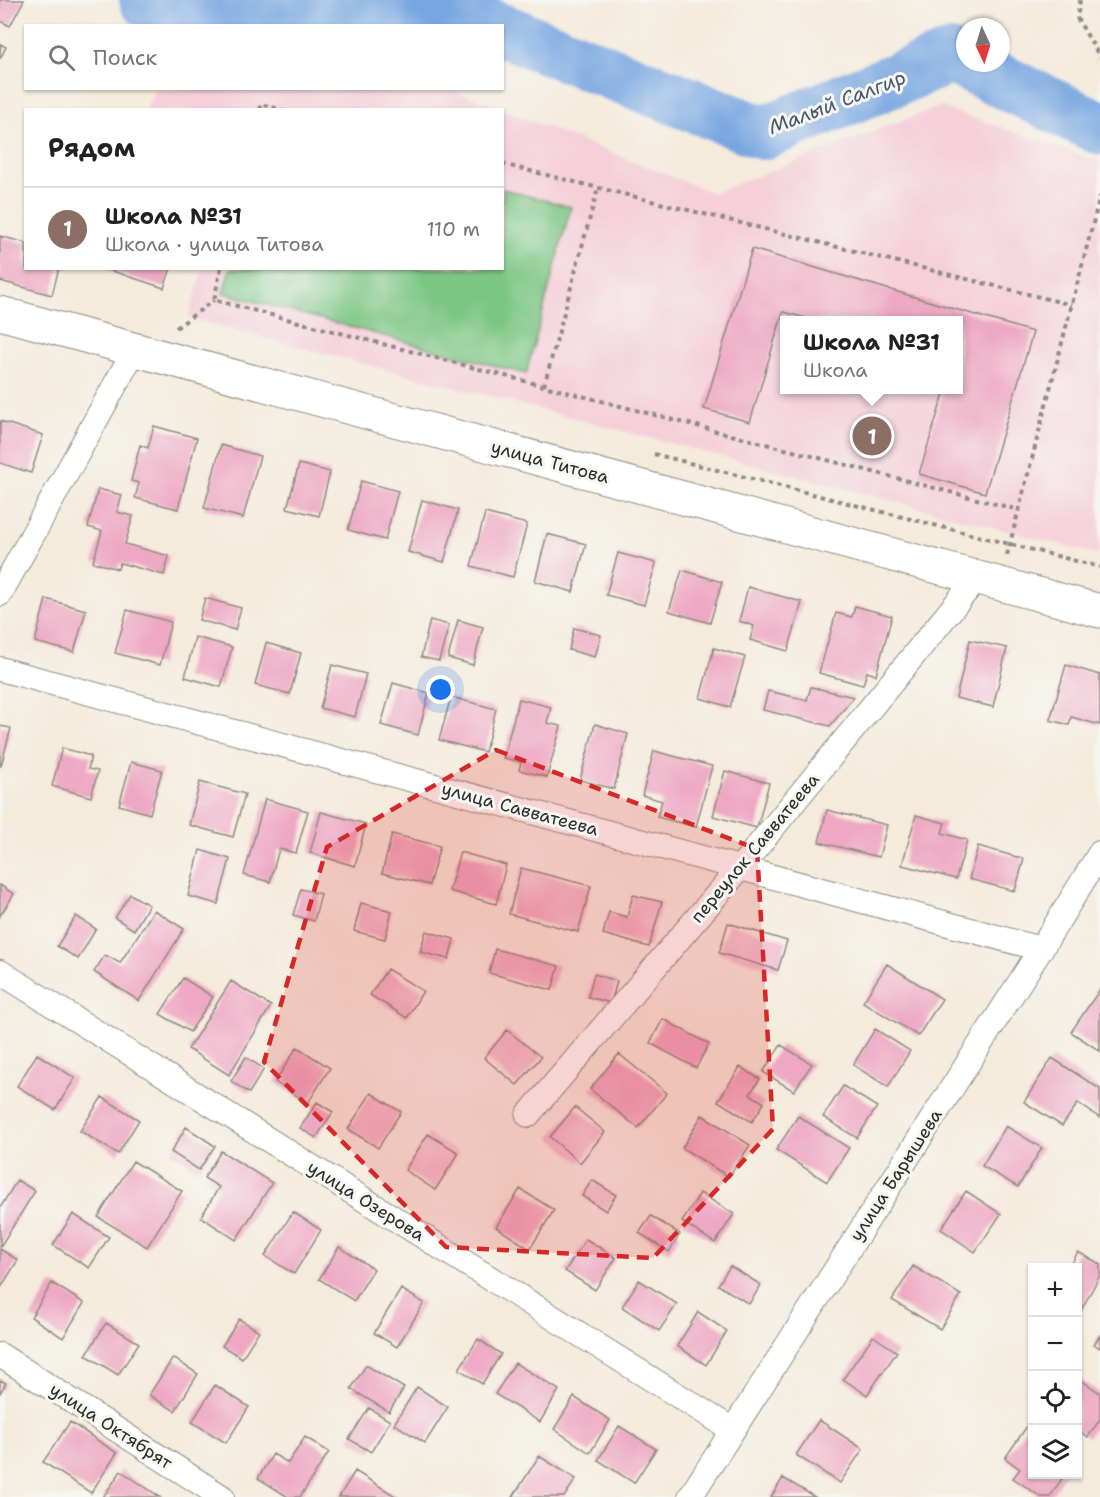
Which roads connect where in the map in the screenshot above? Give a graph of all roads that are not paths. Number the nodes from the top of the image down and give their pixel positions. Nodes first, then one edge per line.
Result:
1 (0, 313) edge
2 (135, 349) junction
3 (988, 581) junction
4 (0, 594) edge
5 (1100, 611) edge
6 (0, 669) edge
7 (1100, 853) edge
8 (739, 869) junction
9 (1041, 948) junction
10 (0, 972) edge
11 (528, 1115) dead end
12 (0, 1355) edge
13 (733, 1430) junction
14 (222, 1497) edge
15 (690, 1497) edge

1 - 2 main road, улица Титова
2 - 3 main road, улица Титова
2 - 4 street
3 - 5 main road, улица Титова
3 - 8 street, переулок Савватеева
6 - 8 street, улица Савватеева
7 - 9 street, улица Барышева
8 - 9 street, улица Савватеева
8 - 11 street, переулок Савватеева
9 - 13 street, улица Барышева
10 - 13 street, улица Озерова
12 - 14 street, улица Октябрят
13 - 15 street, улица Барышева

